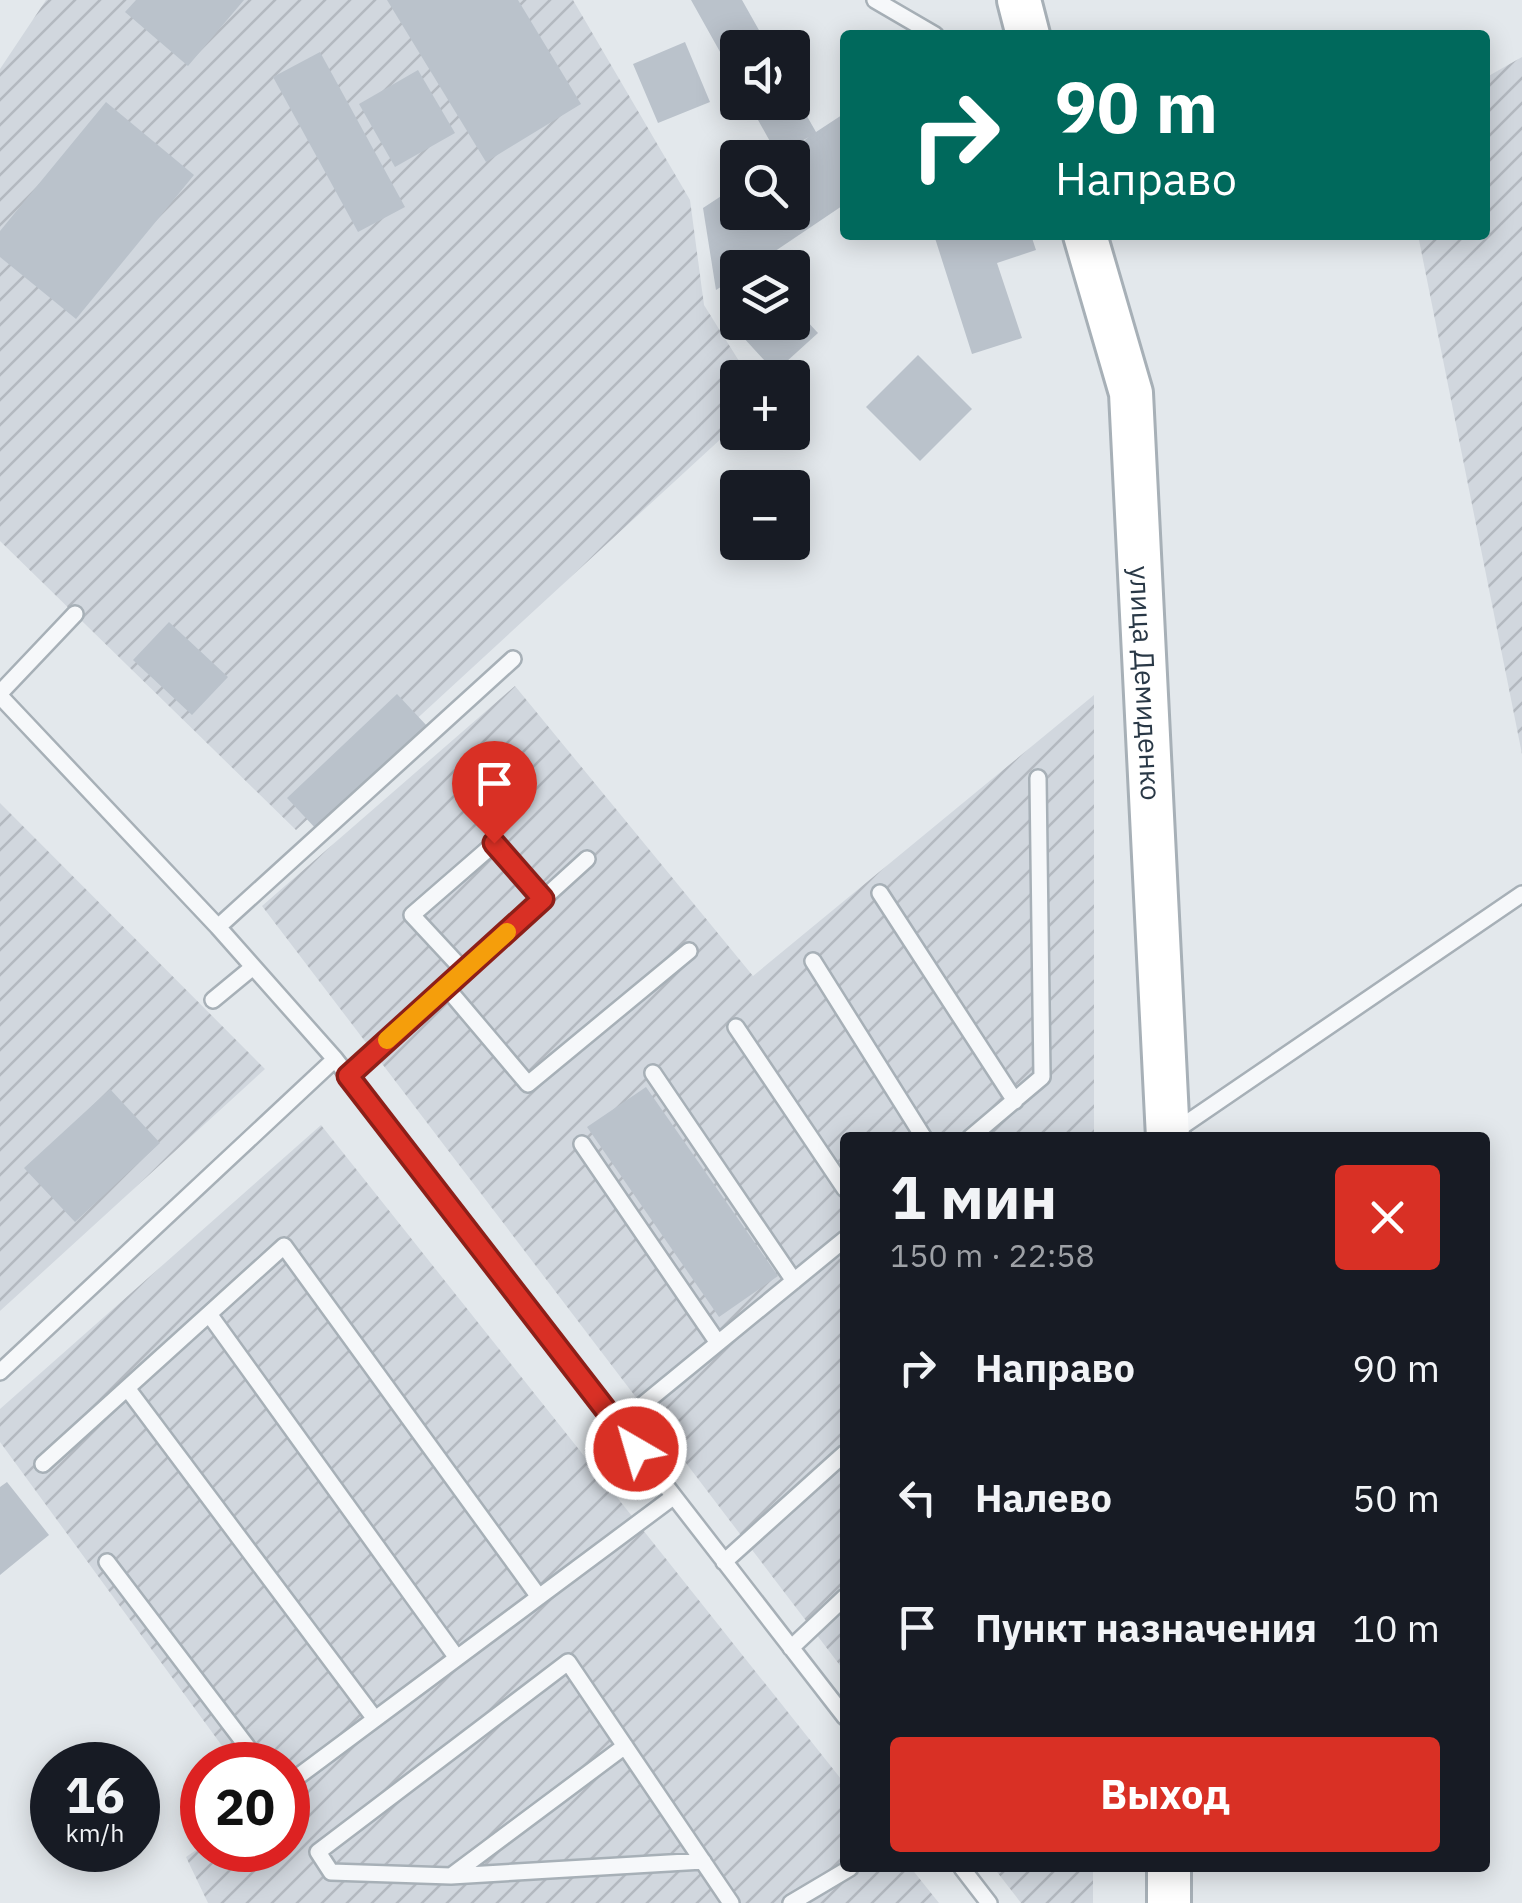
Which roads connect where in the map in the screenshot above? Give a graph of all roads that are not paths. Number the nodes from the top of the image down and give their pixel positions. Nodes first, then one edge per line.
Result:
1 (875, 0) edge
2 (1020, 0) edge
3 (926, 30) edge
4 (1027, 30) edge
5 (1086, 240) edge
6 (74, 614) dead end
7 (514, 658) dead end
8 (0, 695) edge
9 (1038, 778) dead end
10 (587, 858) dead end
11 (880, 892) dead end
12 (1522, 894) edge
13 (543, 899) junction
14 (218, 927) junction
15 (689, 951) dead end
16 (813, 961) dead end
17 (253, 968) junction
18 (464, 970) junction
19 (446, 987) junction
20 (214, 1000) dead end
21 (736, 1027) dead end
22 (335, 1059) junction
23 (653, 1073) dead end
24 (348, 1076) junction
25 (1015, 1101) junction
26 (920, 1132) edge
27 (977, 1132) edge
28 (1168, 1132) edge
29 (1175, 1132) edge
30 (582, 1144) dead end
31 (840, 1182) edge
32 (840, 1243) edge
33 (794, 1282) junction
34 (209, 1314) junction
35 (718, 1343) junction
36 (0, 1372) edge
37 (126, 1388) junction
38 (618, 1425) junction
39 (840, 1458) edge
40 (43, 1464) dead end
41 (673, 1497) junction
42 (108, 1562) dead end
43 (724, 1562) junction
44 (539, 1597) junction
45 (840, 1602) edge
46 (791, 1648) junction
47 (457, 1658) junction
48 (840, 1711) edge
49 (375, 1719) junction
50 (244, 1742) edge
51 (625, 1746) junction
52 (310, 1768) edge
53 (703, 1861) junction
54 (843, 1872) edge
55 (965, 1872) edge
56 (1169, 1872) edge
57 (451, 1876) junction
58 (731, 1903) edge
59 (790, 1903) edge
60 (990, 1903) edge
61 (1169, 1903) edge

1 - 3 lane
2 - 4 main road
5 - 28 main road, улица Демиденко
6 - 8 lane
7 - 14 lane
8 - 14 lane
9 - 25 lane
10 - 13 lane
11 - 25 lane
12 - 29 lane
13 - 18 lane
13 - 18 lane
14 - 17 lane
15 - 19 lane
16 - 26 lane
17 - 20 lane
17 - 22 lane
18 - 19 lane
19 - 24 lane
21 - 31 lane
22 - 24 lane
22 - 36 lane
23 - 33 lane
24 - 38 lane
25 - 27 lane
30 - 35 lane
32 - 33 lane
33 - 35 lane
34 - 37 lane
34 - 44 lane
34 - 47 lane
35 - 38 lane
37 - 40 lane
37 - 49 lane
38 - 41 lane
39 - 43 lane
41 - 43 lane
41 - 44 lane
42 - 50 lane
43 - 46 lane
44 - 47 lane
45 - 46 lane
46 - 48 lane
47 - 49 lane
49 - 52 lane
51 - 53 lane
51 - 57 lane
51 - 57 lane
53 - 57 lane
53 - 58 lane
54 - 59 lane
55 - 60 lane
56 - 61 main road

